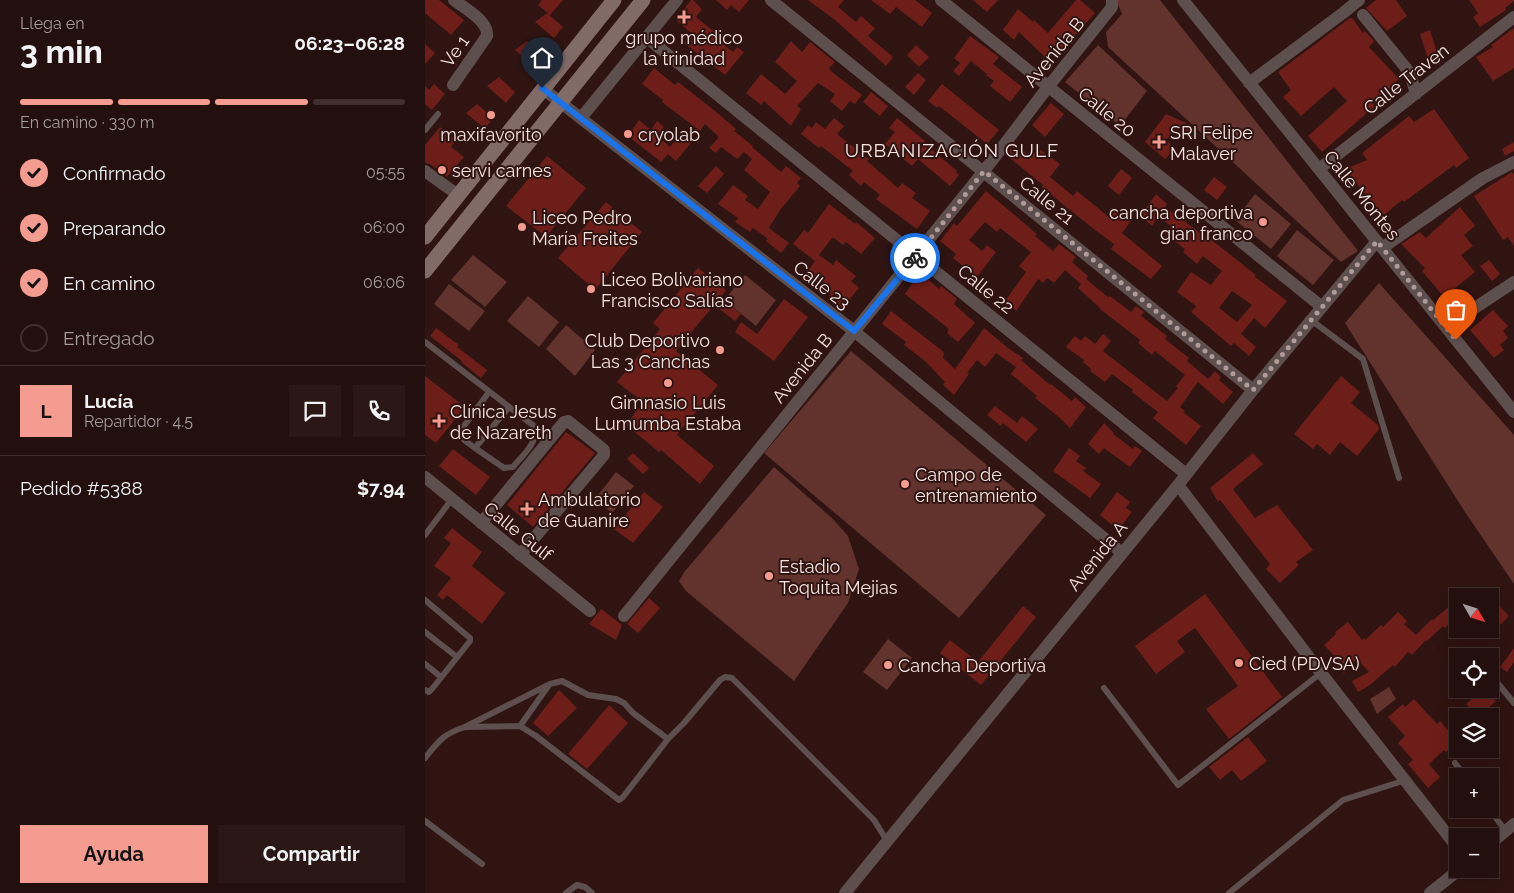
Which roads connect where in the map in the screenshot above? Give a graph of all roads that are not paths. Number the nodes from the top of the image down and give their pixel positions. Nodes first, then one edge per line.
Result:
1 (454, 0) edge
2 (613, 0) edge
3 (643, 0) edge
4 (677, 0) edge
5 (771, 0) edge
6 (941, 0) edge
7 (1112, 0) edge
8 (1183, 0) edge
9 (1359, 0) edge
10 (1363, 15) dead end
11 (1514, 17) edge
12 (646, 37) junction
13 (1249, 83) junction
14 (453, 85) dead end
15 (1048, 87) junction
16 (542, 88) junction
17 (1416, 94) junction
18 (561, 102) junction
19 (438, 114) dead end
20 (581, 118) junction
21 (425, 130) edge
22 (1514, 162) edge
23 (1319, 169) junction
24 (425, 171) edge
25 (984, 171) junction
26 (458, 195) junction
27 (425, 237) edge
28 (1380, 244) junction
29 (917, 255) junction
30 (425, 271) edge
31 (1514, 282) edge
32 (1322, 307) junction
33 (1311, 320) junction
34 (1446, 327) junction
35 (854, 331) junction
36 (425, 342) edge
37 (1253, 390) junction
38 (489, 392) junction
39 (1512, 406) edge
40 (509, 407) junction
41 (475, 448) junction
42 (1186, 474) junction
43 (425, 477) edge
44 (1399, 478) dead end
45 (1178, 485) junction
46 (452, 500) junction
47 (481, 523) junction
48 (425, 535) edge
49 (1122, 553) junction
50 (520, 555) junction
51 (425, 600) edge
52 (590, 611) dead end
53 (624, 616) dead end
54 (425, 632) edge
55 (457, 657) junction
56 (425, 664) edge
57 (1321, 673) junction
58 (441, 677) junction
59 (550, 684) junction
60 (1499, 685) edge
61 (1104, 688) dead end
62 (425, 690) edge
63 (1514, 703) edge
64 (520, 726) junction
65 (465, 727) junction
66 (668, 739) junction
67 (425, 758) edge
68 (1455, 763) dead end
69 (1459, 768) edge
70 (1405, 780) junction
71 (1499, 818) edge
72 (425, 821) edge
73 (1510, 828) edge
74 (1449, 837) edge
75 (1499, 837) edge
76 (887, 842) junction
77 (483, 864) dead end
78 (1449, 878) edge
79 (566, 893) edge
80 (592, 893) edge
81 (845, 893) edge
82 (1229, 893) edge
83 (1430, 893) edge

1 - 14 street, Ve 1
2 - 16 street
3 - 18 street
4 - 12 street
5 - 25 street, Calle 21
6 - 15 street, Calle 20
7 - 15 street, Avenida B
8 - 13 street, Calle Montes
9 - 13 street
10 - 17 street
11 - 17 street, Calle Traven
12 - 20 street
12 - 29 street, Calle 22
13 - 23 street, Calle Montes
15 - 25 street, Avenida B
15 - 32 street, Calle 20
16 - 18 street, Calle 23
16 - 26 street
17 - 23 street, Calle Traven
18 - 20 street, Calle 23
18 - 30 street
19 - 21 lane
20 - 35 street, Calle 23
22 - 28 street, Avenida A
23 - 28 street, Calle Montes
24 - 26 street
25 - 29 street, Avenida B
25 - 37 street, Calle 21
26 - 27 street
28 - 32 street, Avenida A
28 - 34 street, Calle Montes
29 - 35 street, Avenida B
29 - 42 street, Calle 22
31 - 34 street
32 - 33 street, Avenida A
33 - 37 street, Avenida A
33 - 44 lane
34 - 39 street, Calle Montes
35 - 49 street, Calle 23
35 - 53 street, Avenida B
36 - 38 lane
37 - 42 street, Avenida A
38 - 40 lane
38 - 41 lane
40 - 41 lane
40 - 41 lane
42 - 45 street, Avenida A
43 - 46 street, Calle Gulf
45 - 49 street, Avenida A
45 - 57 street
46 - 47 street, Calle Gulf
46 - 48 lane
47 - 50 street, Calle Gulf
47 - 50 street
49 - 76 street, Avenida A
50 - 52 street, Calle Gulf
51 - 55 lane
54 - 55 lane
55 - 58 lane
56 - 58 lane
57 - 61 lane
57 - 70 street
58 - 62 lane
59 - 64 lane
59 - 65 lane
59 - 66 lane
60 - 63 lane
64 - 65 lane
64 - 66 lane
65 - 67 lane
66 - 76 lane
68 - 69 lane
70 - 74 street
70 - 82 lane
71 - 73 lane
72 - 77 lane
73 - 75 street
76 - 81 street, Avenida A
78 - 83 street
79 - 80 lane

